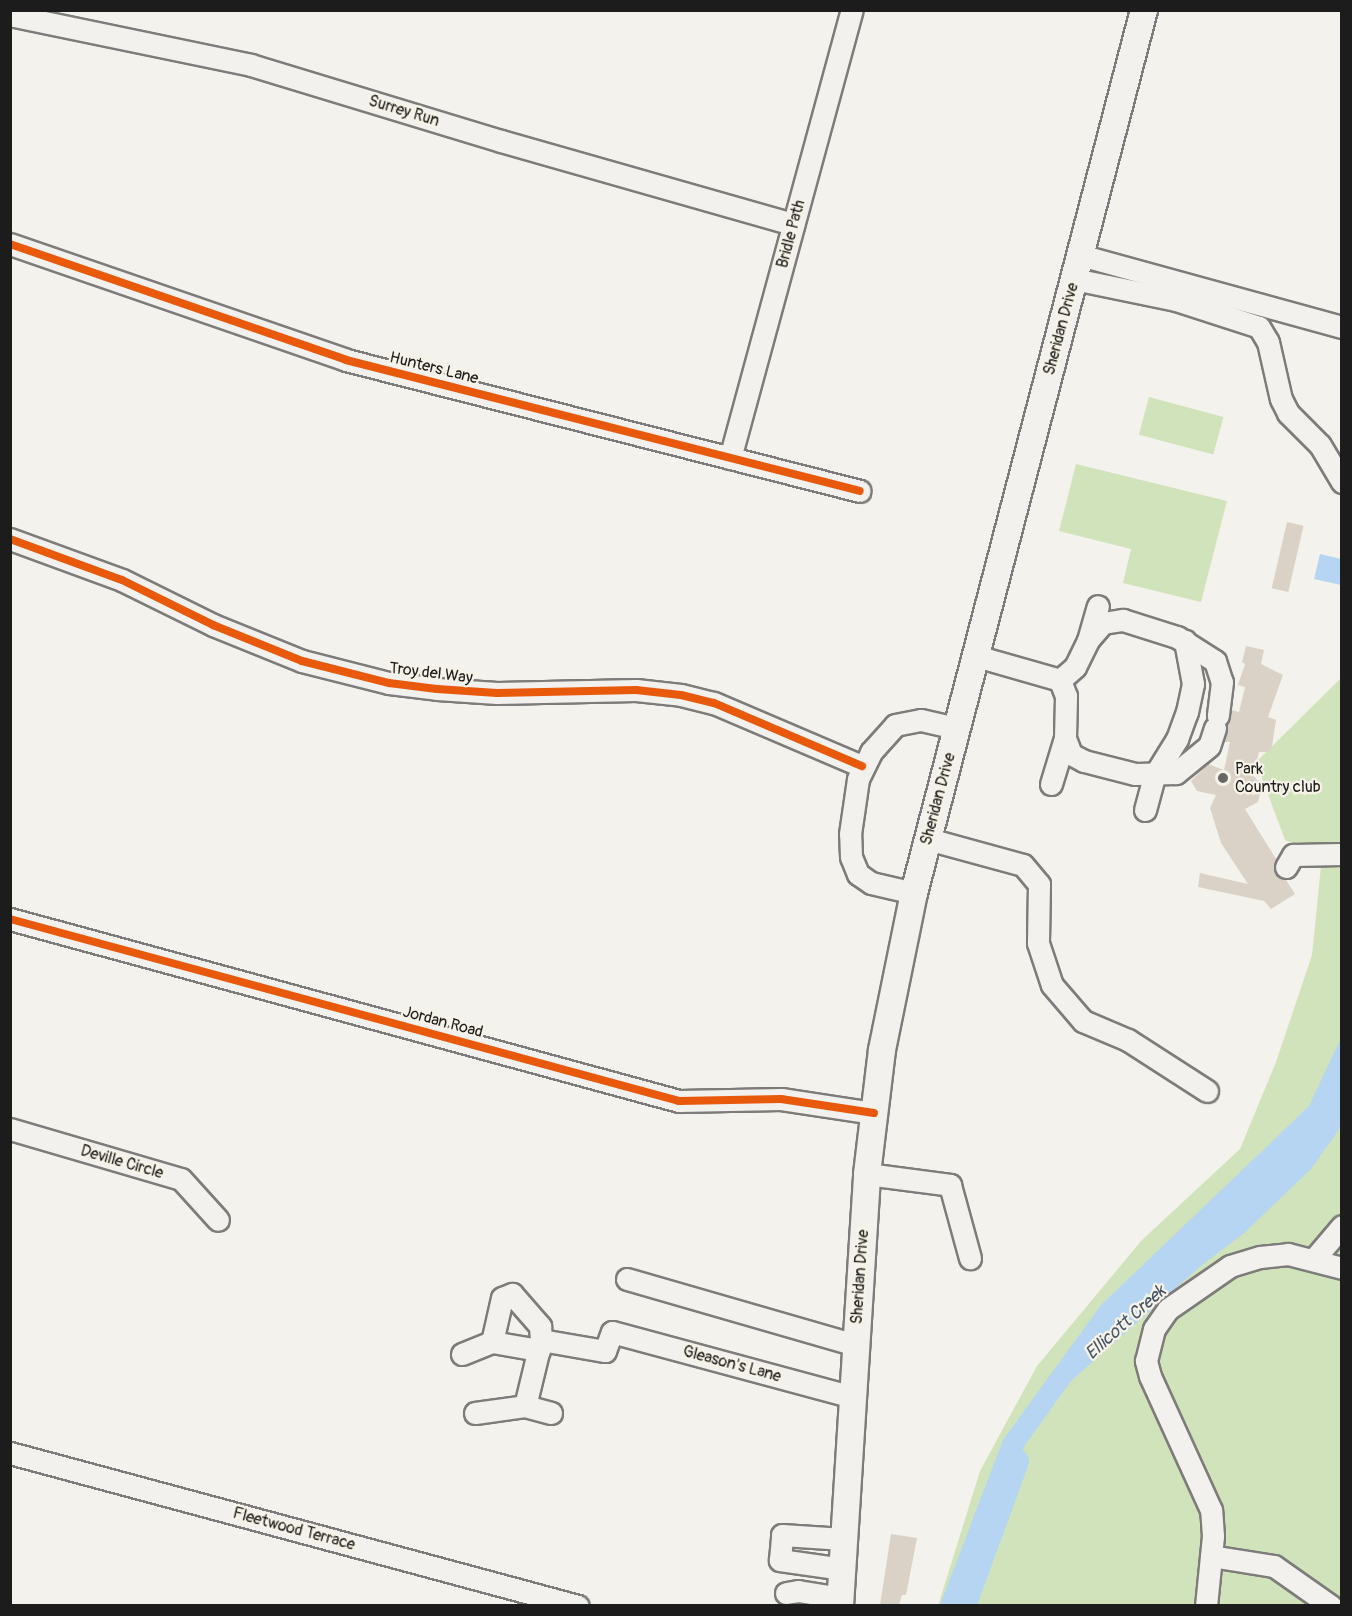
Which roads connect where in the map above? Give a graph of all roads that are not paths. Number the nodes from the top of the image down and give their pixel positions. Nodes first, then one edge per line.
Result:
1 (1144, 10) edge
2 (848, 12) edge
3 (10, 15) edge
4 (793, 224) junction
5 (10, 244) edge
6 (1077, 267) junction
7 (1269, 307) junction
8 (1259, 327) junction
9 (1341, 327) edge
10 (730, 458) junction
11 (1341, 482) edge
12 (860, 491) dead end
13 (10, 539) edge
14 (1098, 606) dead end
15 (1088, 640) junction
16 (976, 656) junction
17 (1198, 657) junction
18 (1060, 680) junction
19 (957, 728) junction
20 (1065, 738) junction
21 (862, 766) junction
22 (1154, 776) junction
23 (1051, 784) dead end
24 (1145, 810) dead end
25 (928, 839) junction
26 (1341, 854) edge
27 (1286, 867) dead end
28 (914, 893) junction
29 (10, 919) edge
30 (1207, 1091) dead end
31 (874, 1113) junction
32 (10, 1129) edge
33 (867, 1174) junction
34 (218, 1220) dead end
35 (1341, 1226) edge
36 (970, 1258) dead end
37 (1314, 1259) junction
38 (1341, 1268) edge
39 (627, 1279) dead end
40 (492, 1342) junction
41 (540, 1345) junction
42 (856, 1345) junction
43 (462, 1354) dead end
44 (853, 1397) junction
45 (525, 1406) junction
46 (476, 1413) dead end
47 (551, 1413) dead end
48 (10, 1453) edge
49 (844, 1539) junction
50 (1211, 1556) junction
51 (843, 1569) junction
52 (786, 1593) dead end
53 (841, 1602) edge
54 (578, 1605) edge
55 (1206, 1605) edge
56 (1331, 1605) edge

1 - 6 main road, Sheridan Drive
2 - 4 street, Bridle Path
3 - 4 street, Surrey Run
4 - 10 street, Bridle Path
5 - 10 street, Hunters Lane
6 - 7 street
6 - 8 street
6 - 16 main road, Sheridan Drive
7 - 8 street
7 - 9 street
8 - 11 street
10 - 12 street, Hunters Lane
13 - 21 street, Troy del Way
14 - 15 street
15 - 17 street
15 - 18 street
16 - 18 street
16 - 19 main road, Sheridan Drive
17 - 22 street
17 - 22 street
18 - 20 street
19 - 21 street
19 - 25 main road, Sheridan Drive
20 - 22 street
20 - 23 street
21 - 28 street
22 - 24 street
25 - 28 main road, Sheridan Drive
25 - 30 street
26 - 27 street
28 - 31 main road, Sheridan Drive
29 - 31 street, Jordan Road
31 - 33 main road, Sheridan Drive
32 - 34 street, Deville Circle
33 - 36 street
33 - 42 main road, Sheridan Drive
35 - 37 street
37 - 38 street
37 - 50 street
39 - 42 street
40 - 41 street
40 - 41 street
40 - 43 street
41 - 44 street, Gleason's Lane
41 - 45 street
42 - 44 main road, Sheridan Drive
44 - 49 main road, Sheridan Drive
45 - 46 street
45 - 47 street
48 - 54 street, Fleetwood Terrace
49 - 51 main road, Sheridan Drive
49 - 51 street
50 - 55 street
50 - 56 street
51 - 53 main road, Sheridan Drive
52 - 53 street

